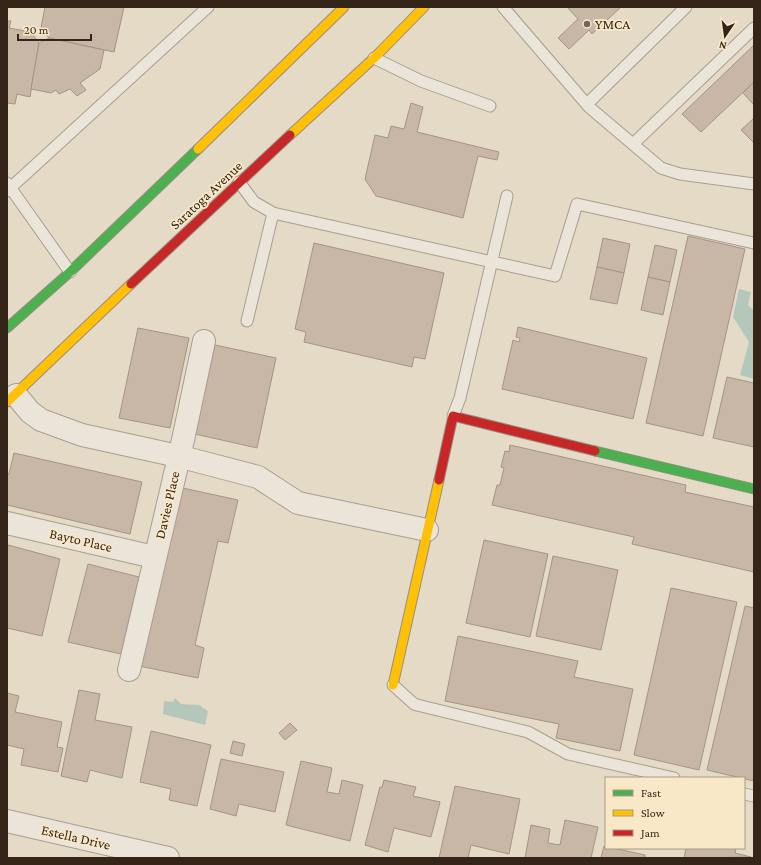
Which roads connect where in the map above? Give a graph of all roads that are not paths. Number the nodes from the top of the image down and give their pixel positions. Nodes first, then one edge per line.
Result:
1 (208, 7) edge
2 (344, 7) edge
3 (424, 7) edge
4 (503, 7) edge
5 (686, 7) edge
6 (754, 28) edge
7 (374, 58) junction
8 (587, 104) junction
9 (490, 106) dead end
10 (633, 144) junction
11 (239, 182) junction
12 (754, 184) edge
13 (8, 187) edge
14 (507, 196) dead end
15 (273, 213) junction
16 (754, 244) edge
17 (492, 262) junction
18 (70, 272) junction
19 (247, 321) dead end
20 (7, 328) edge
21 (204, 341) dead end
22 (11, 399) edge
23 (453, 416) junction
24 (178, 456) junction
25 (754, 489) edge
26 (7, 523) edge
27 (427, 530) junction
28 (154, 557) junction
29 (129, 670) dead end
30 (393, 685) joint
31 (670, 777) edge
32 (7, 821) edge
33 (165, 858) edge

1 - 13 lane
2 - 18 main road
3 - 7 main road, Saratoga Avenue
4 - 8 lane
5 - 8 lane
6 - 10 lane
7 - 9 lane
7 - 11 main road, Saratoga Avenue
8 - 10 lane
10 - 12 lane
11 - 15 lane
11 - 22 main road, Saratoga Avenue
13 - 18 lane
14 - 17 lane
15 - 17 lane
15 - 19 lane
16 - 17 lane
17 - 23 lane
18 - 20 main road
21 - 24 street, Davies Place
22 - 24 street
23 - 25 main road
23 - 27 main road
24 - 27 street
24 - 28 street, Davies Place
26 - 28 street, Bayto Place
27 - 30 main road
28 - 29 street, Davies Place
30 - 31 lane
32 - 33 street, Estella Drive

